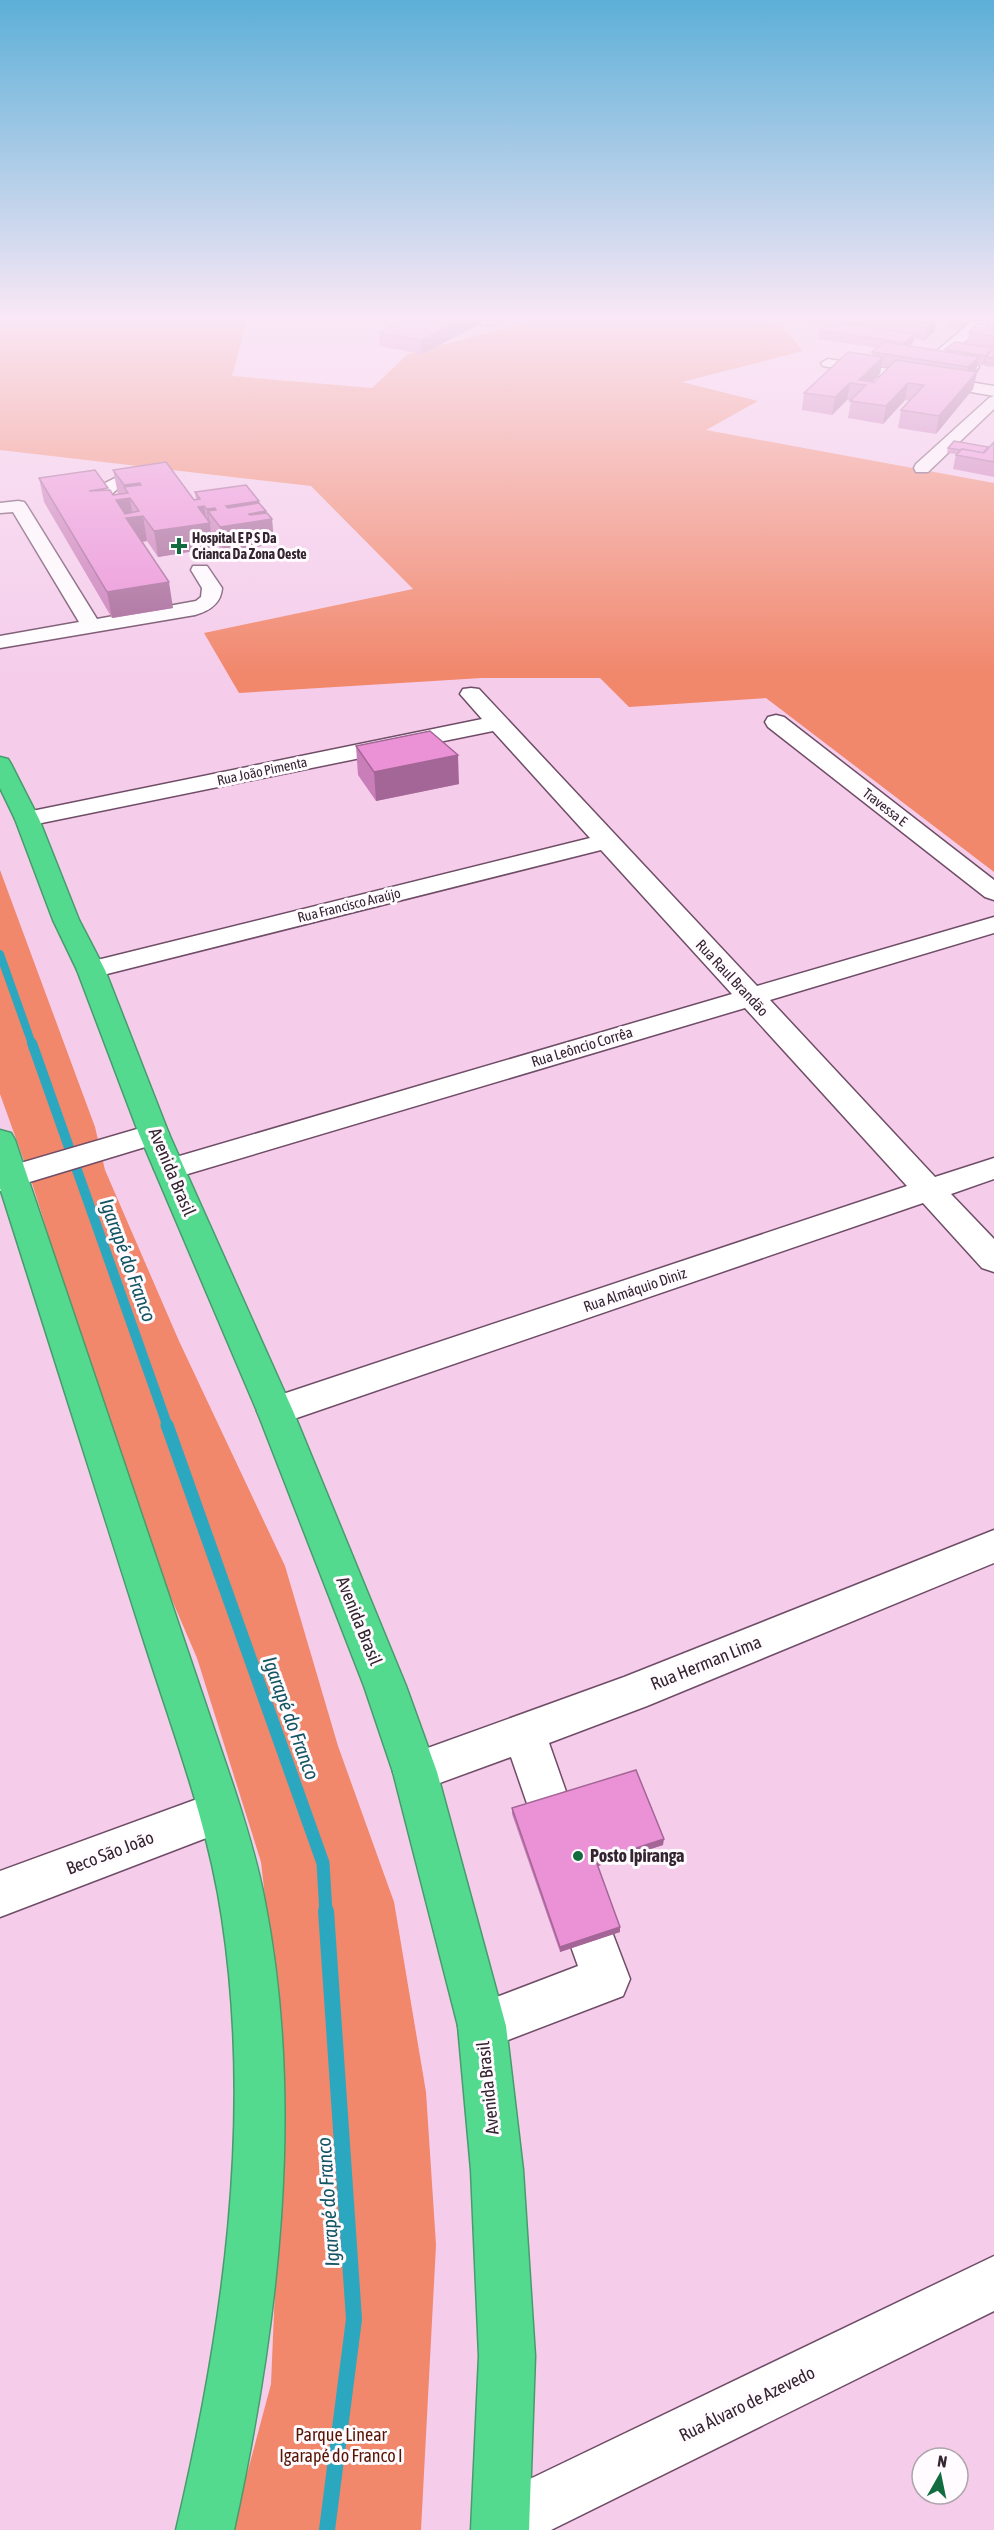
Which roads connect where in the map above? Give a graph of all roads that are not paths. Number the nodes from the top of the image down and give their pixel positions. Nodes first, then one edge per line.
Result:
1 (955, 439) edge
2 (922, 468) dead end
3 (115, 483) dead end
4 (9, 507) edge
5 (200, 570) dead end
6 (91, 626) junction
7 (0, 642) edge
8 (471, 694) dead end
9 (776, 722) dead end
10 (497, 723) junction
11 (0, 764) edge
12 (27, 819) junction
13 (606, 840) junction
14 (994, 892) edge
15 (994, 925) edge
16 (91, 970) junction
17 (750, 997) junction
18 (139, 1138) junction
19 (11, 1166) edge
20 (994, 1168) edge
21 (170, 1169) junction
22 (928, 1190) junction
23 (994, 1260) edge
24 (275, 1411) junction
25 (994, 1546) edge
26 (524, 1733) junction
27 (415, 1772) junction
28 (548, 1803) edge
29 (219, 1812) junction
30 (0, 1893) edge
31 (592, 1941) edge
32 (482, 2026) junction
33 (994, 2283) edge
34 (500, 2527) edge
35 (205, 2530) edge

1 - 2 street
3 - 4 street
4 - 6 street
5 - 6 street
6 - 7 street
8 - 10 street, Rua Raul Brandão
9 - 14 street, Travessa E
10 - 12 street, Rua João Pimenta
10 - 13 street, Rua Raul Brandão
11 - 12 highway, Avenida Brasil
12 - 16 highway, Avenida Brasil
13 - 16 street, Rua Francisco Araújo
13 - 17 street, Rua Raul Brandão
15 - 17 street, Rua Leôncio Corrêa
16 - 18 highway, Avenida Brasil
17 - 21 street, Rua Leôncio Corrêa
17 - 22 street, Rua Raul Brandão
18 - 19 street
18 - 21 highway, Avenida Brasil
19 - 29 highway
20 - 22 street, Rua Almáquio Diniz
21 - 24 highway, Avenida Brasil
22 - 23 street, Rua Raul Brandão
22 - 24 street, Rua Almáquio Diniz
24 - 27 highway, Avenida Brasil
25 - 26 street, Rua Herman Lima
26 - 27 street, Rua Herman Lima
26 - 28 street
27 - 32 highway, Avenida Brasil
29 - 30 street, Beco São João
29 - 35 highway
31 - 32 street
32 - 34 highway, Avenida Brasil
33 - 34 street, Rua Álvaro de Azevedo

